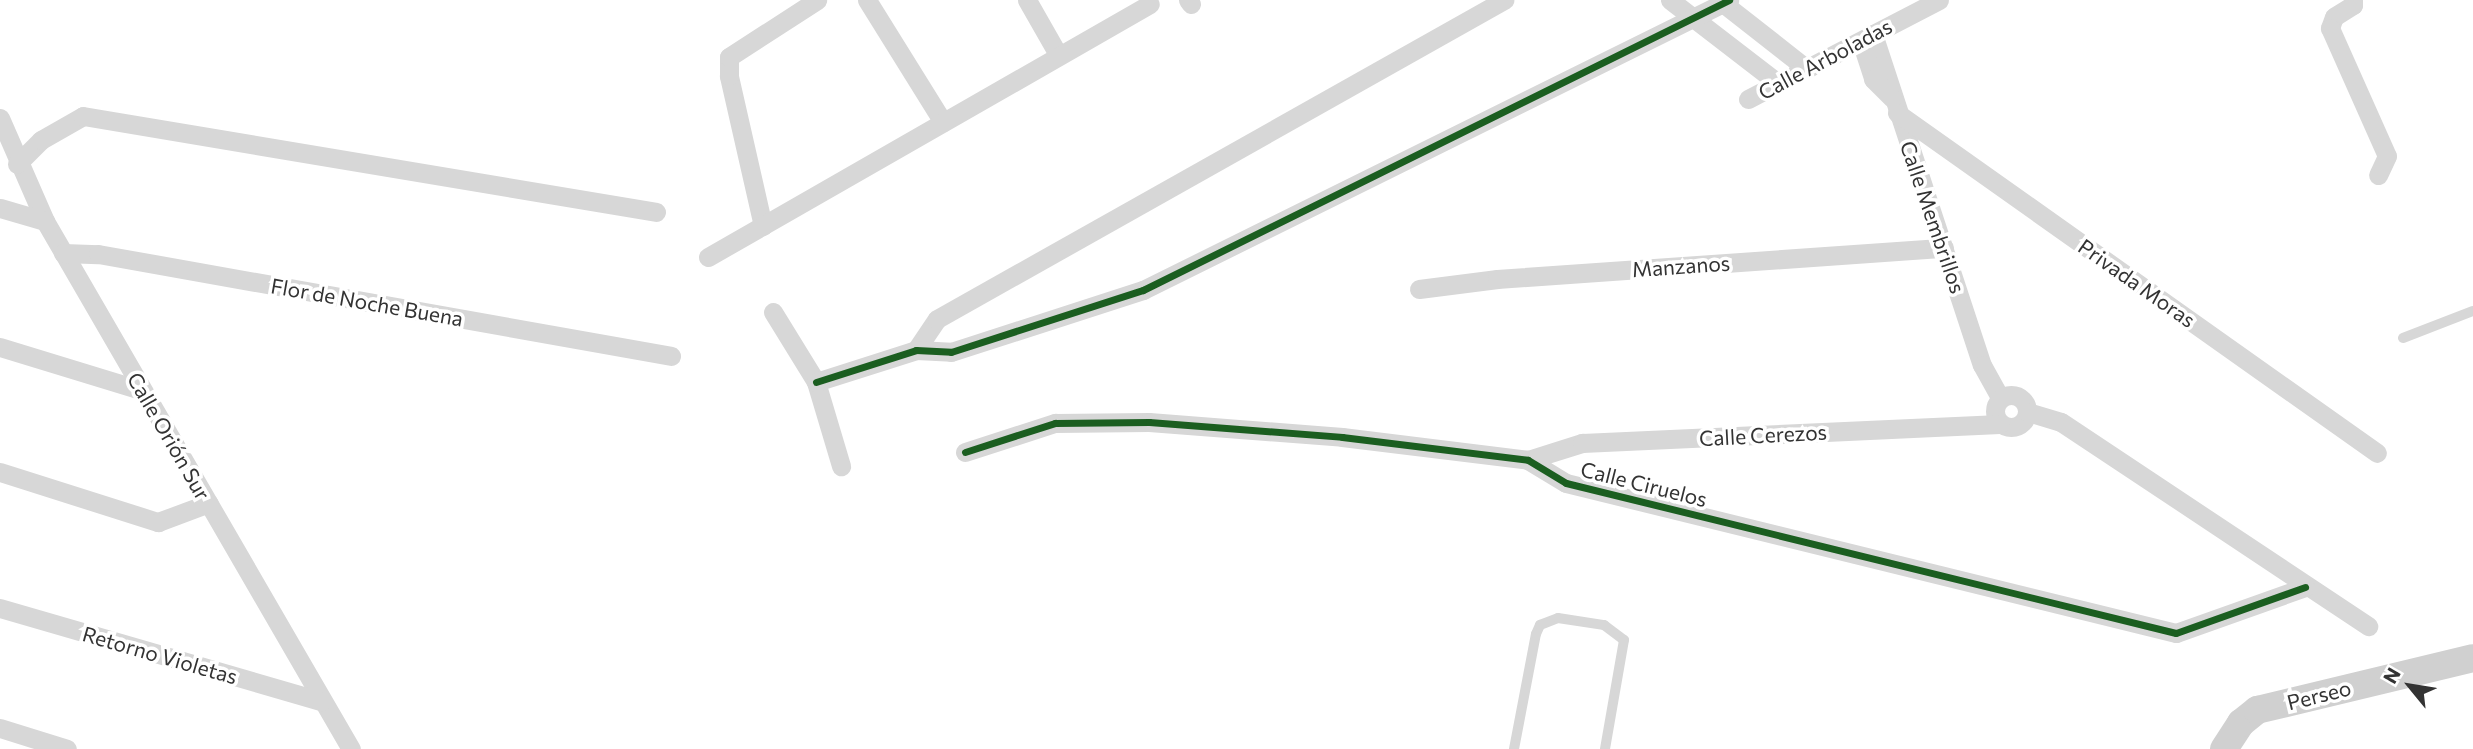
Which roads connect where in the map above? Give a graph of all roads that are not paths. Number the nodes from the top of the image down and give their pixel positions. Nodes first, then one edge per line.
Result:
1 (817, 0) edge
2 (867, 0) edge
3 (1027, 0) edge
4 (1504, 0) edge
5 (1670, 0) edge
6 (1939, 0) edge
7 (2353, 0) edge
8 (1724, 1) edge
9 (1150, 4) dead end
10 (1693, 18) junction
11 (1867, 37) junction
12 (1059, 56) junction
13 (1807, 69) junction
14 (1779, 83) junction
15 (1748, 99) dead end
16 (1894, 105) junction
17 (0, 119) edge
18 (943, 122) junction
19 (17, 164) junction
20 (2378, 175) dead end
21 (0, 208) edge
22 (656, 212) dead end
23 (45, 221) junction
24 (763, 226) junction
25 (1944, 248) junction
26 (64, 253) junction
27 (709, 257) dead end
28 (1419, 289) dead end
29 (2473, 311) edge
30 (773, 312) dead end
31 (2403, 338) dead end
32 (0, 346) edge
33 (916, 350) junction
34 (671, 356) dead end
35 (816, 382) junction
36 (141, 390) junction
37 (2000, 398) junction
38 (2028, 412) junction
39 (2000, 424) junction
40 (965, 452) dead end
41 (2377, 453) dead end
42 (1528, 460) junction
43 (841, 466) dead end
44 (0, 472) edge
45 (208, 503) junction
46 (2305, 587) junction
47 (0, 608) edge
48 (2368, 626) dead end
49 (2473, 657) edge
50 (321, 701) junction
51 (0, 728) edge
52 (67, 749) edge
53 (351, 749) edge
54 (1514, 749) edge
55 (1605, 749) edge
56 (2224, 749) edge

1 - 24 street
2 - 18 street
3 - 12 street
4 - 33 street
5 - 10 street
6 - 11 street, Calle Arboladas
7 - 20 street
8 - 10 street
8 - 13 street
9 - 12 street
10 - 14 street
10 - 33 street
11 - 13 street, Calle Arboladas
11 - 16 street, Calle Membrillos
12 - 18 street
13 - 14 street, Calle Arboladas
14 - 15 street, Calle Arboladas
16 - 25 street, Calle Membrillos
16 - 41 street, Privada Moras
17 - 19 street, Calle Orión Sur
18 - 24 street
19 - 22 street
19 - 23 street, Calle Orión Sur
21 - 23 street
23 - 26 street, Calle Orión Sur
24 - 27 street
25 - 28 street, Manzanos
25 - 37 street, Calle Membrillos
26 - 34 street, Flor de Noche Buena
26 - 36 street, Calle Orión Sur
29 - 31 lane
30 - 35 street
32 - 36 street
33 - 35 street
35 - 43 street
36 - 45 street, Calle Orión Sur
37 - 38 street
37 - 39 street
38 - 39 street
38 - 46 street
39 - 42 street, Calle Cerezos
40 - 42 street, Calle Ciruelos
42 - 46 street, Calle Ciruelos
44 - 45 street
45 - 50 street, Calle Orión Sur
46 - 48 street
47 - 50 street, Retorno Violetas
49 - 56 street, Perseo
50 - 53 street, Calle Orión Sur
51 - 52 street
54 - 55 lane

